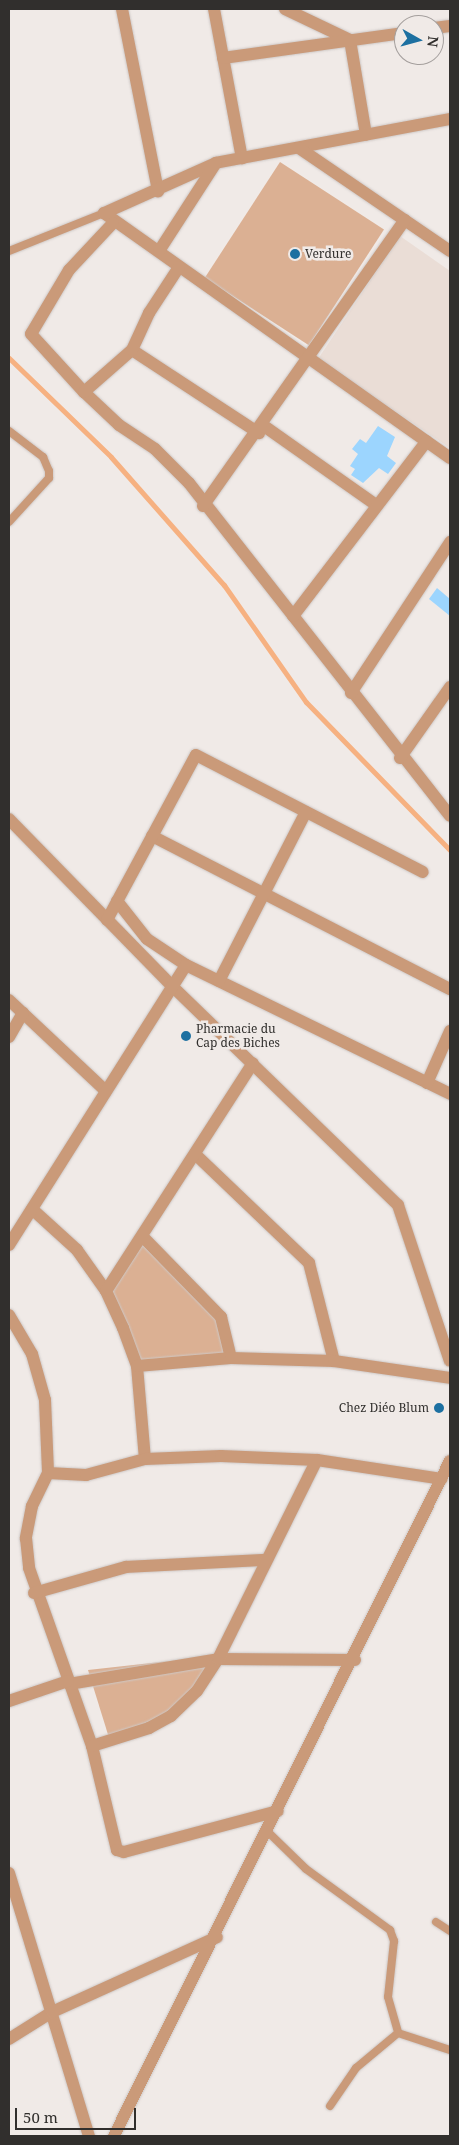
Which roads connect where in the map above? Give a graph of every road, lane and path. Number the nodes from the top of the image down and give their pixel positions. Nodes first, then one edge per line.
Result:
1 (122, 9) edge
2 (214, 9) edge
3 (285, 9) edge
4 (394, 34) edge
5 (350, 40) junction
6 (223, 58) junction
7 (449, 120) edge
8 (366, 135) junction
9 (300, 148) junction
10 (242, 158) junction
11 (216, 163) junction
12 (158, 191) junction
13 (109, 218) junction
14 (405, 220) junction
15 (9, 251) edge
16 (159, 251) junction
17 (450, 251) edge
18 (179, 267) junction
19 (132, 350) junction
20 (308, 355) junction
21 (84, 392) junction
22 (261, 430) junction
23 (9, 431) edge
24 (427, 440) junction
25 (450, 458) edge
26 (376, 504) junction
27 (203, 506) junction
28 (9, 522) edge
29 (450, 542) edge
30 (293, 616) junction
31 (450, 687) edge
32 (351, 693) junction
33 (400, 758) junction
34 (306, 812) junction
35 (450, 816) edge
36 (11, 826) edge
37 (152, 836) junction
38 (423, 872) dead end
39 (263, 893) junction
40 (117, 901) junction
41 (107, 920) junction
42 (186, 965) junction
43 (219, 981) junction
44 (172, 986) junction
45 (450, 989) edge
46 (9, 1000) edge
47 (23, 1013) junction
48 (450, 1031) edge
49 (9, 1037) edge
50 (253, 1063) junction
51 (427, 1083) junction
52 (106, 1091) junction
53 (450, 1094) edge
54 (195, 1154) junction
55 (32, 1209) junction
56 (143, 1237) junction
57 (9, 1245) edge
58 (106, 1291) junction
59 (9, 1315) edge
60 (231, 1358) junction
61 (334, 1361) junction
62 (450, 1361) edge
63 (137, 1366) junction
64 (450, 1378) edge
65 (145, 1459) junction
66 (316, 1460) junction
67 (450, 1461) edge
68 (48, 1473) junction
69 (442, 1479) junction
70 (266, 1560) junction
71 (34, 1593) junction
72 (218, 1660) junction
73 (355, 1660) junction
74 (68, 1682) junction
75 (9, 1700) edge
76 (92, 1746) junction
77 (278, 1811) junction
78 (267, 1831) junction
79 (9, 1873) edge
80 (436, 1922) dead end
81 (450, 1931) edge
82 (217, 1937) junction
83 (52, 2012) junction
84 (398, 2033) junction
85 (9, 2039) edge
86 (450, 2050) edge
87 (330, 2106) dead end
88 (89, 2136) edge
89 (114, 2136) edge

1 - 12 street
2 - 6 street
3 - 5 street
4 - 5 street
5 - 6 street
5 - 8 street
6 - 10 street
7 - 8 street
8 - 9 street
9 - 10 street
9 - 14 street
10 - 11 street
11 - 12 street
11 - 16 street
12 - 13 street
13 - 15 lane
13 - 16 street
13 - 21 street
14 - 17 street
14 - 20 street
16 - 18 street
18 - 19 street
18 - 20 street
19 - 21 street
19 - 22 street
20 - 22 street
20 - 24 street
21 - 27 street
22 - 26 street
22 - 27 street
23 - 28 lane
24 - 25 street
24 - 26 street
26 - 30 street
27 - 30 street
29 - 32 street
30 - 32 street
31 - 33 street
32 - 33 street
33 - 35 street
34 - 37 street
34 - 38 street
34 - 39 street
36 - 41 street
37 - 39 street
37 - 40 street
39 - 43 street
39 - 45 street
40 - 41 street
40 - 42 street
41 - 44 street
42 - 43 street
42 - 44 street
43 - 51 street
44 - 50 street
44 - 52 street
46 - 47 street
47 - 49 street
47 - 52 street
48 - 51 street
50 - 54 street
50 - 62 street
51 - 53 street
52 - 55 street
54 - 56 street
54 - 61 street
55 - 57 street
55 - 58 street
56 - 58 street
56 - 60 street
58 - 63 street
59 - 68 street
60 - 61 street
60 - 63 street
61 - 64 street
63 - 65 street
65 - 66 street
65 - 68 street
66 - 69 street
66 - 70 street
67 - 69 street
68 - 71 street
69 - 73 street
70 - 71 street
70 - 72 street
71 - 74 street
72 - 73 street
72 - 74 street
72 - 76 street
73 - 77 street
74 - 75 street
74 - 76 street
76 - 77 street
77 - 78 street
78 - 82 street
78 - 84 lane
79 - 83 street
80 - 81 lane
82 - 83 street
82 - 89 street
83 - 85 street
83 - 88 street
84 - 86 lane
84 - 87 lane

